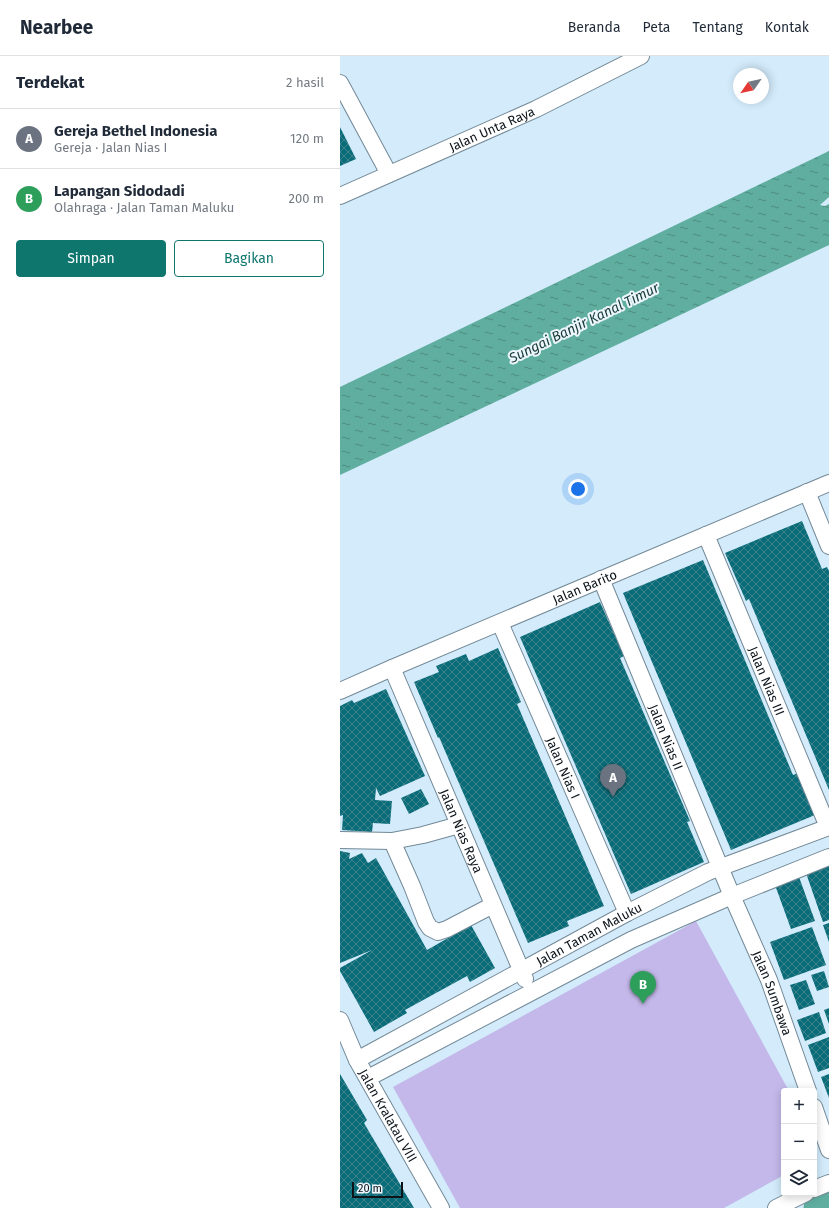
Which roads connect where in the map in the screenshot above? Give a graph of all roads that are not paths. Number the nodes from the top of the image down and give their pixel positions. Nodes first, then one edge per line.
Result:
1 (635, 57) edge
2 (340, 83) edge
3 (389, 174) junction
4 (340, 196) edge
5 (829, 483) edge
6 (807, 492) junction
7 (706, 536) junction
8 (829, 546) edge
9 (601, 579) junction
10 (500, 623) junction
11 (392, 668) junction
12 (340, 691) edge
13 (459, 825) junction
14 (828, 827) edge
15 (340, 840) edge
16 (392, 841) junction
17 (829, 857) edge
18 (720, 868) junction
19 (732, 896) junction
20 (493, 905) junction
21 (627, 912) junction
22 (521, 970) junction
23 (531, 993) junction
24 (340, 1020) edge
25 (357, 1060) junction
26 (368, 1078) junction
27 (807, 1088) edge
28 (817, 1116) edge
29 (829, 1150) edge
30 (829, 1183) edge
31 (817, 1189) edge
32 (800, 1196) edge
33 (441, 1208) edge
34 (776, 1208) edge

1 - 3 street, Jalan Unta Raya
2 - 3 street
3 - 4 street, Jalan Unta Raya
5 - 6 street, Jalan Barito
6 - 7 street, Jalan Barito
6 - 8 street
7 - 9 street, Jalan Barito
7 - 14 street, Jalan Nias III
9 - 10 street, Jalan Barito
9 - 18 street, Jalan Nias II
10 - 11 street, Jalan Barito
10 - 21 street, Jalan Nias I
11 - 12 street, Jalan Barito
11 - 13 street, Jalan Nias Raya
13 - 16 street
13 - 20 street, Jalan Nias Raya
14 - 18 street, Jalan Taman Maluku
15 - 16 street
16 - 20 street
17 - 19 street, Jalan Taman Maluku
18 - 19 street, Jalan Nias II
18 - 21 street, Jalan Taman Maluku
19 - 23 street, Jalan Taman Maluku
19 - 27 street, Jalan Sumbawa
20 - 22 street, Jalan Nias Raya
21 - 22 street, Jalan Taman Maluku
22 - 23 street, Jalan Nias Raya
22 - 25 street, Jalan Taman Maluku
23 - 26 street, Jalan Taman Maluku
24 - 25 street, Jalan Kralatau VIII
25 - 26 street, Jalan Kralatau VIII
26 - 33 street, Jalan Kralatau VIII
28 - 29 street
30 - 31 street
32 - 34 street

